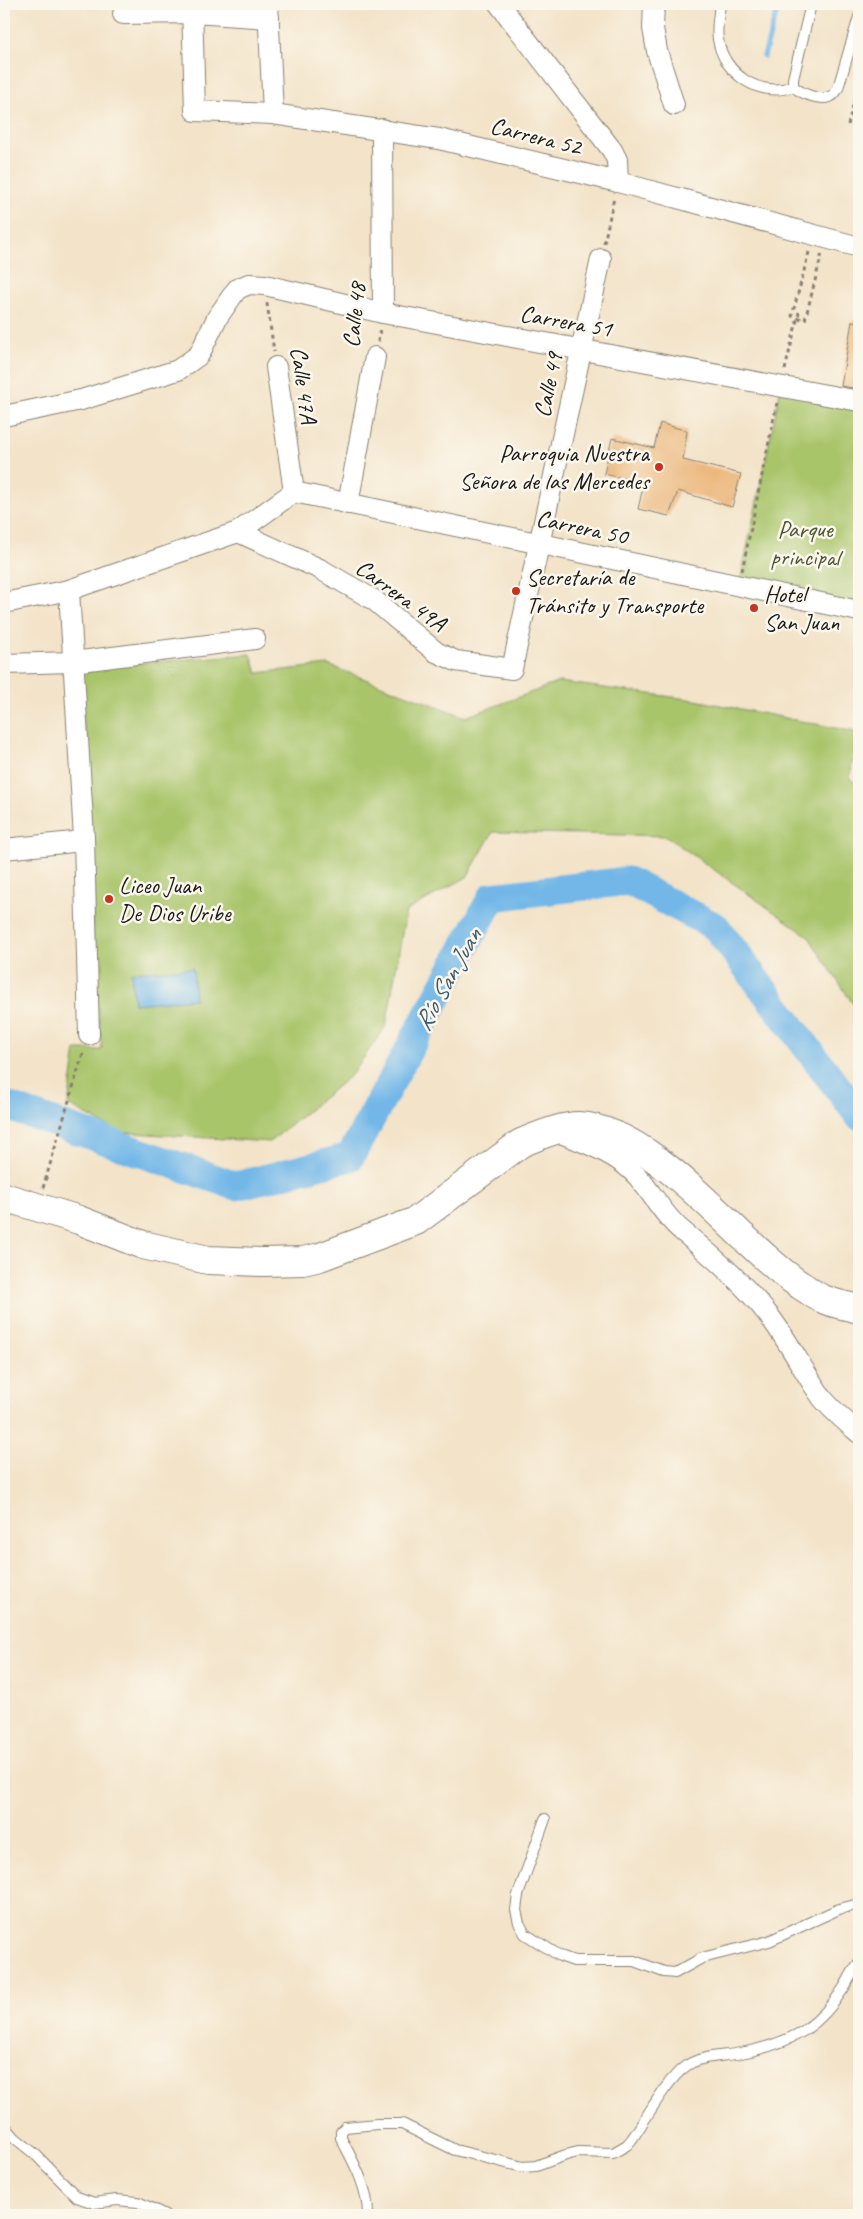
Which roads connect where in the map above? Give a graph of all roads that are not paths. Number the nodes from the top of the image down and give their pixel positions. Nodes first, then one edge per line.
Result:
1 (499, 4) edge
2 (654, 4) edge
3 (720, 4) edge
4 (811, 4) edge
5 (192, 8) edge
6 (269, 11) edge
7 (123, 14) dead end
8 (859, 17) edge
9 (793, 86) junction
10 (674, 105) dead end
11 (274, 114) junction
12 (382, 129) junction
13 (618, 182) junction
14 (859, 247) edge
15 (601, 258) road end
16 (383, 313) junction
17 (581, 350) junction
18 (375, 357) road end
19 (276, 367) road end
20 (859, 401) edge
21 (4, 416) edge
22 (294, 492) junction
23 (348, 504) junction
24 (238, 532) junction
25 (539, 544) junction
26 (69, 590) junction
27 (4, 603) edge
28 (859, 611) edge
29 (255, 639) dead end
30 (73, 662) junction
31 (4, 664) edge
32 (512, 670) joint
33 (84, 838) junction
34 (4, 848) edge
35 (89, 1036) dead end
36 (556, 1131) junction
37 (4, 1196) edge
38 (859, 1309) edge
39 (859, 1433) edge
40 (545, 1819) dead end
41 (859, 1904) edge
42 (859, 1963) edge
43 (4, 2124) edge
44 (165, 2215) edge
45 (368, 2215) edge

1 - 13 street
2 - 10 street
3 - 9 lane
4 - 9 lane
5 - 6 street
5 - 7 street
5 - 11 street, Carrera 52
6 - 11 street
8 - 9 lane
11 - 12 street, Carrera 52
12 - 13 street, Carrera 52
12 - 16 street, Calle 48
13 - 14 street, Carrera 52
15 - 17 street, Calle 49
16 - 17 street, Carrera 51
16 - 21 street, Carrera 51
17 - 20 street, Carrera 51
17 - 25 street, Calle 49
18 - 23 street, Calle 48
19 - 22 street, Calle 47A
22 - 23 street, Carrera 50
22 - 24 street
23 - 25 street, Carrera 50
24 - 26 street
24 - 32 street, Carrera 49A
25 - 28 street, Carrera 50
25 - 32 street, Calle 49
26 - 27 street
26 - 30 street
29 - 30 street
30 - 31 street
30 - 33 street
33 - 34 street
33 - 35 street
36 - 37 main road
36 - 38 main road
36 - 39 street
40 - 41 lane
42 - 45 lane
43 - 44 lane

